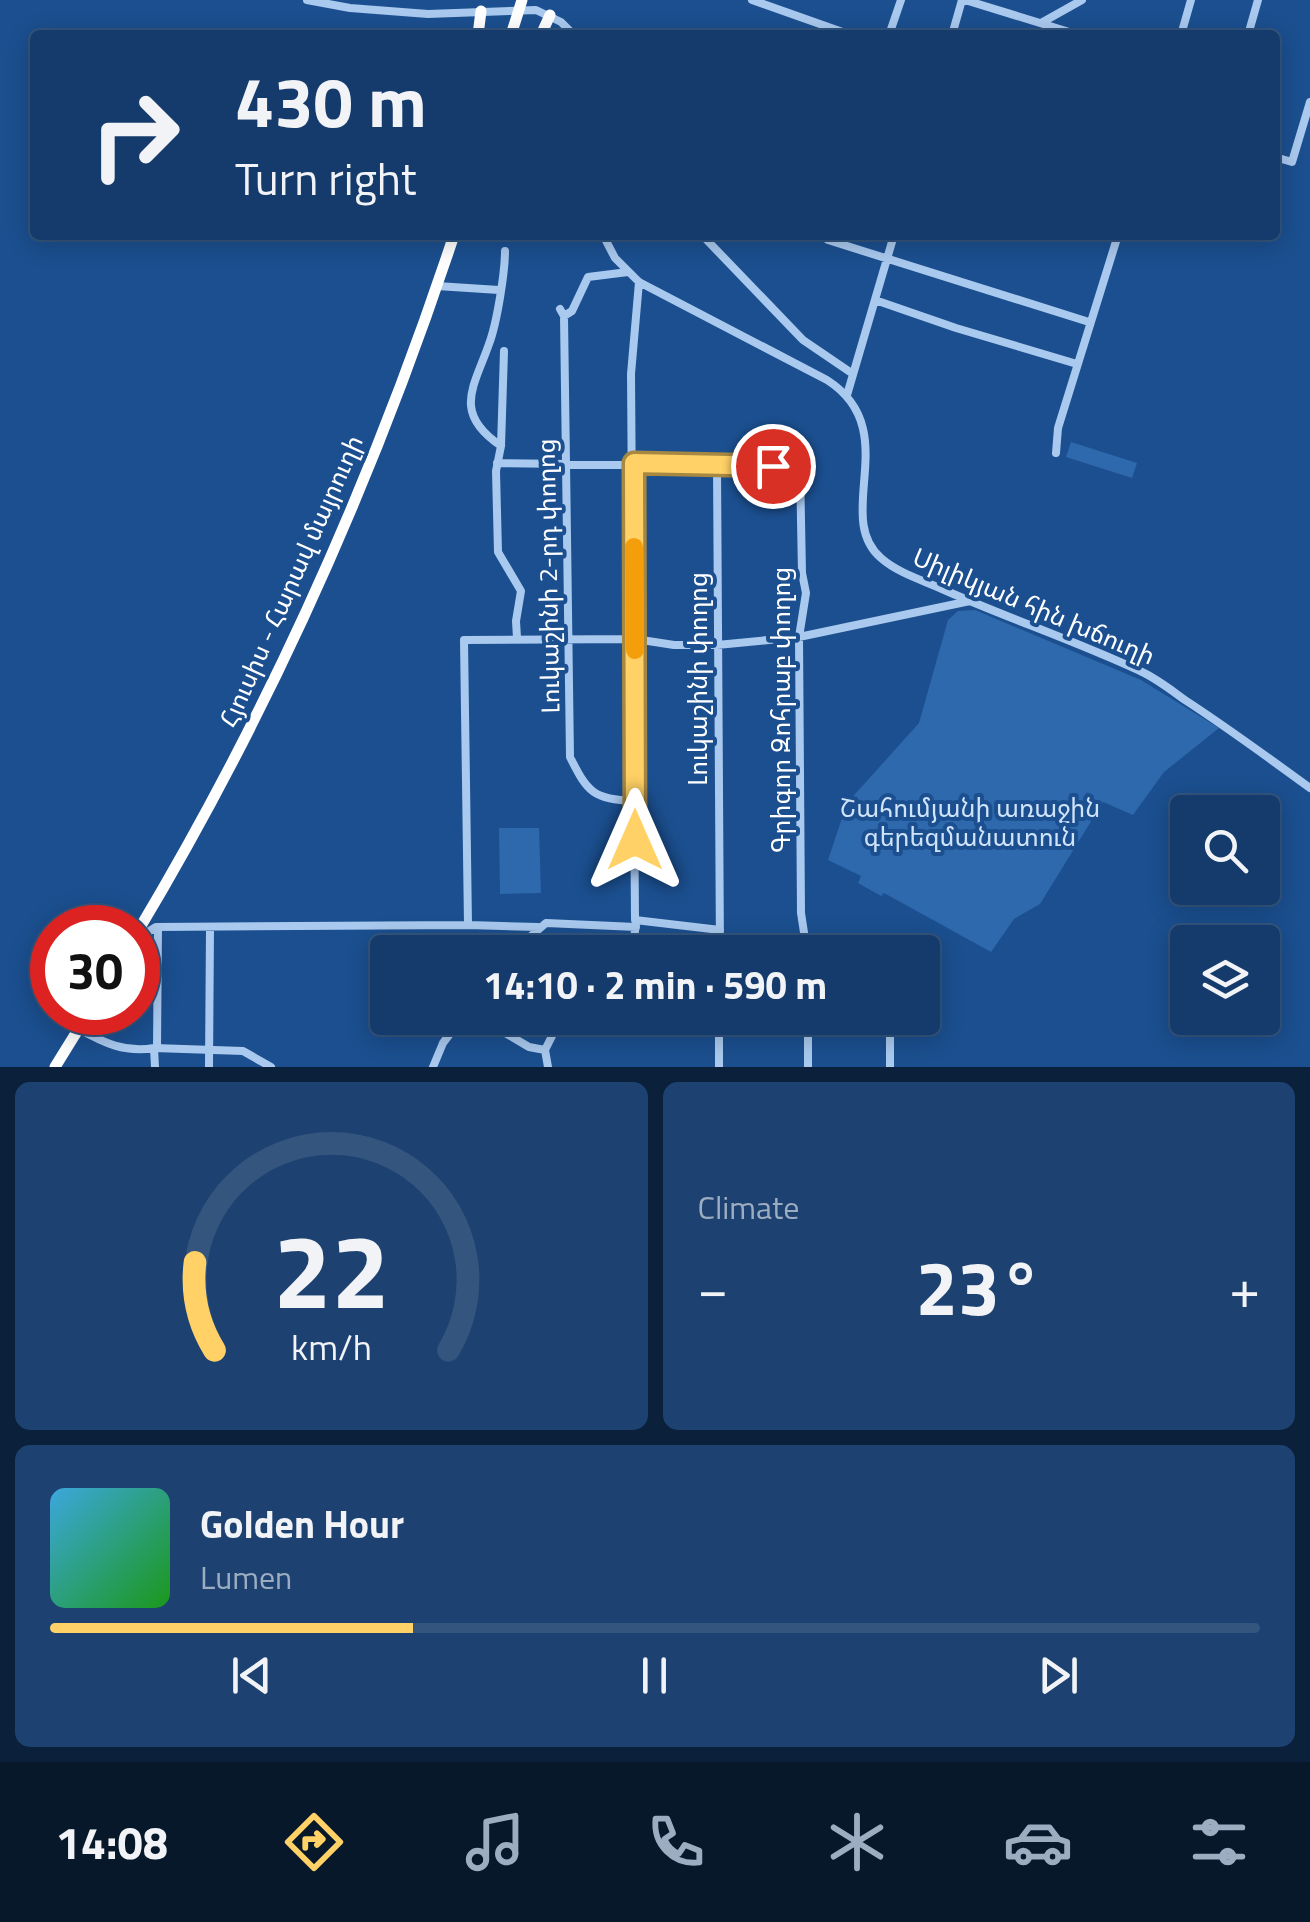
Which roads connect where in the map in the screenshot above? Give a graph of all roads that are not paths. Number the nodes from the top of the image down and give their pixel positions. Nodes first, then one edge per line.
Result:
1 (307, 0) edge
2 (526, 0) edge
3 (752, 0) edge
4 (901, 0) edge
5 (964, 0) edge
6 (1082, 0) edge
7 (1191, 0) edge
8 (1258, 0) edge
9 (480, 11) junction
10 (550, 15) junction
11 (1040, 23) junction
12 (478, 30) edge
13 (516, 30) edge
14 (544, 30) edge
15 (568, 30) edge
16 (837, 30) edge
17 (891, 30) edge
18 (954, 30) edge
19 (1063, 30) edge
20 (1182, 30) edge
21 (1249, 30) edge
22 (1310, 102) edge
23 (1280, 158) edge
24 (444, 240) edge
25 (452, 240) edge
26 (606, 240) edge
27 (707, 240) edge
28 (828, 240) edge
29 (893, 240) edge
30 (1116, 240) edge
31 (506, 250) dead end
32 (888, 258) junction
33 (628, 272) junction
34 (639, 282) junction
35 (437, 286) junction
36 (499, 290) junction
37 (875, 300) junction
38 (1089, 322) junction
39 (504, 351) dead end
40 (1077, 364) junction
41 (853, 374) junction
42 (847, 395) junction
43 (501, 446) junction
44 (1056, 453) dead end
45 (497, 463) junction
46 (634, 463) junction
47 (567, 464) junction
48 (717, 465) junction
49 (970, 601) junction
50 (799, 636) junction
51 (518, 638) junction
52 (635, 639) junction
53 (568, 642) junction
54 (717, 644) junction
55 (1310, 788) edge
56 (634, 801) junction
57 (159, 896) junction
58 (149, 905) edge
59 (153, 905) edge
60 (156, 905) edge
61 (636, 923) junction
62 (468, 924) junction
63 (160, 928) edge
64 (210, 928) junction
65 (538, 928) junction
66 (720, 930) junction
67 (533, 935) edge
68 (634, 935) edge
69 (720, 935) edge
70 (804, 935) edge
71 (68, 1035) edge
72 (74, 1035) edge
73 (91, 1035) edge
74 (156, 1035) edge
75 (450, 1035) edge
76 (509, 1035) edge
77 (553, 1035) edge
78 (720, 1035) edge
79 (808, 1035) edge
80 (890, 1035) edge
81 (156, 1048) junction
82 (209, 1048) junction
83 (545, 1050) junction
84 (259, 1064) edge
85 (51, 1067) edge
86 (154, 1067) edge
87 (209, 1067) edge
88 (271, 1067) edge
89 (432, 1067) edge
90 (548, 1067) edge
91 (719, 1067) edge
92 (808, 1067) edge
93 (890, 1067) edge

1 - 9 street
2 - 13 highway, bridge
3 - 16 street
4 - 17 street
5 - 11 street
5 - 18 street
6 - 11 street
7 - 20 street
8 - 21 street
9 - 10 street
9 - 12 highway
10 - 14 highway
10 - 15 street
11 - 19 street
22 - 23 street
24 - 58 highway, Հյուսիս - Հարավ մայրուղի
25 - 35 highway, Հյուսիս - Հարավ մայրուղի
26 - 33 street
27 - 41 street
28 - 32 street
29 - 32 street
30 - 38 street
31 - 36 street
32 - 37 street
32 - 38 street
33 - 34 street
33 - 47 street, Լուկաշինի 2-րդ փողոց
34 - 42 street
34 - 46 street
35 - 36 street
35 - 57 highway, Հյուսիս - Հարավ մայրուղի
36 - 43 street
37 - 40 street
37 - 41 street
38 - 40 street
39 - 43 street
40 - 44 street
41 - 42 street
42 - 49 street, Սիլիկյան հին խճուղի
43 - 45 street
45 - 47 street
45 - 51 street
46 - 47 street
46 - 48 street
46 - 52 street
47 - 53 street, Լուկաշինի 2-րդ փողոց
48 - 50 street, Գրիգոր Զոհրաբ փողոց
48 - 54 street, Լուկաշինի փողոց
49 - 50 street
49 - 55 street, Սիլիկյան հին խճուղի
50 - 54 street
50 - 70 street, Գրիգոր Զոհրաբ փողոց
51 - 53 street
51 - 62 street
52 - 53 street
52 - 54 street
52 - 56 street
53 - 56 street, Լուկաշինի 2-րդ փողոց
54 - 66 street, Լուկաշինի փողոց
56 - 61 street
57 - 59 highway, Հյուսիս - Հարավ մայրուղի
57 - 60 street
61 - 65 street
61 - 66 street
61 - 68 street
62 - 64 street
62 - 65 street
63 - 64 street
64 - 82 street
65 - 67 street
66 - 69 street, Լուկաշինի փողոց
71 - 85 highway
72 - 85 highway
73 - 81 street
74 - 81 street
75 - 89 street
76 - 83 street
77 - 83 street
78 - 91 street
79 - 92 street
80 - 93 street
81 - 82 street
81 - 86 street
82 - 84 street
82 - 87 street
83 - 90 street
84 - 88 street

